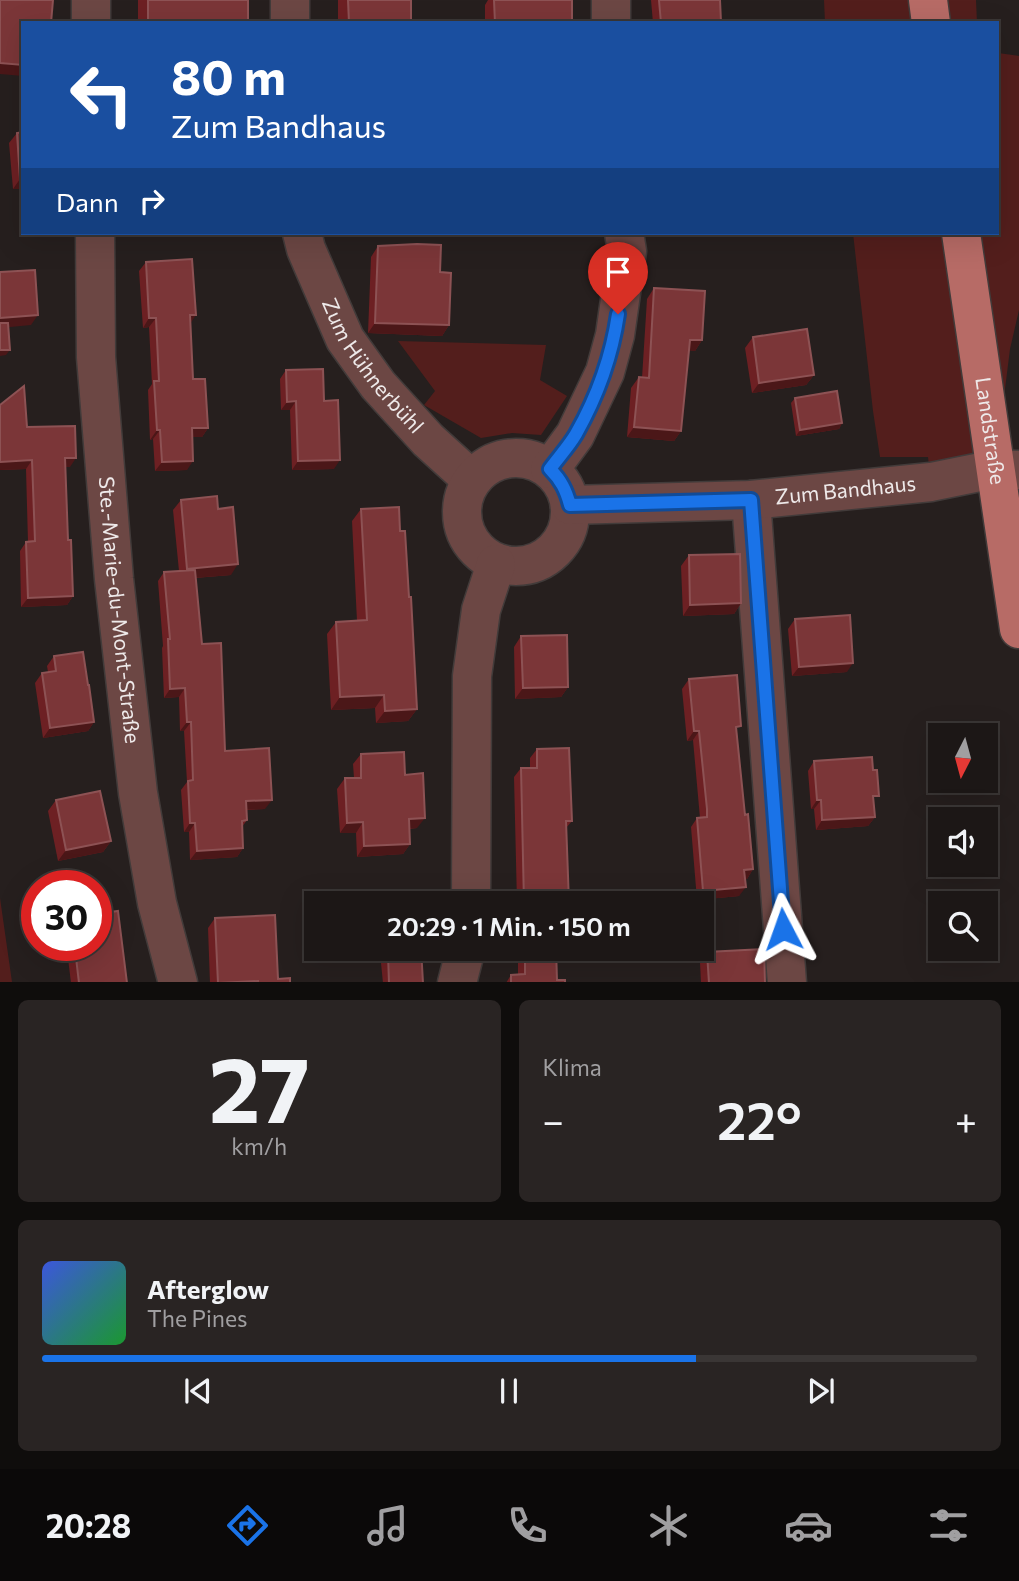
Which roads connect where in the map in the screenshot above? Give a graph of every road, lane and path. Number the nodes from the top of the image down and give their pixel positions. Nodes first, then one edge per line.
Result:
1 (91, 0) edge
2 (290, 0) edge
3 (611, 0) edge
4 (928, 0) edge
5 (91, 21) edge
6 (290, 21) edge
7 (611, 21) edge
8 (931, 21) edge
9 (95, 235) edge
10 (303, 235) edge
11 (624, 235) edge
12 (961, 235) edge
13 (550, 469) junction
14 (1007, 469) edge
15 (472, 480) junction
16 (751, 500) junction
17 (570, 505) junction
18 (496, 564) junction
19 (1019, 629) edge
20 (471, 891) edge
21 (463, 961) edge
22 (178, 982) edge
23 (457, 982) edge
24 (787, 982) edge

1 - 5 street
2 - 6 street
3 - 7 street
4 - 8 main road
9 - 22 street, Ste.-Marie-du-Mont-Straße
10 - 15 street, Zum Hühnerbühl
11 - 13 street
12 - 14 main road, Landstraße
13 - 15 street
13 - 17 street
14 - 16 street, Zum Bandhaus
14 - 19 main road, Landstraße
15 - 18 street
16 - 17 street, Zum Bandhaus
16 - 24 street
17 - 18 street
18 - 20 street
21 - 23 street

